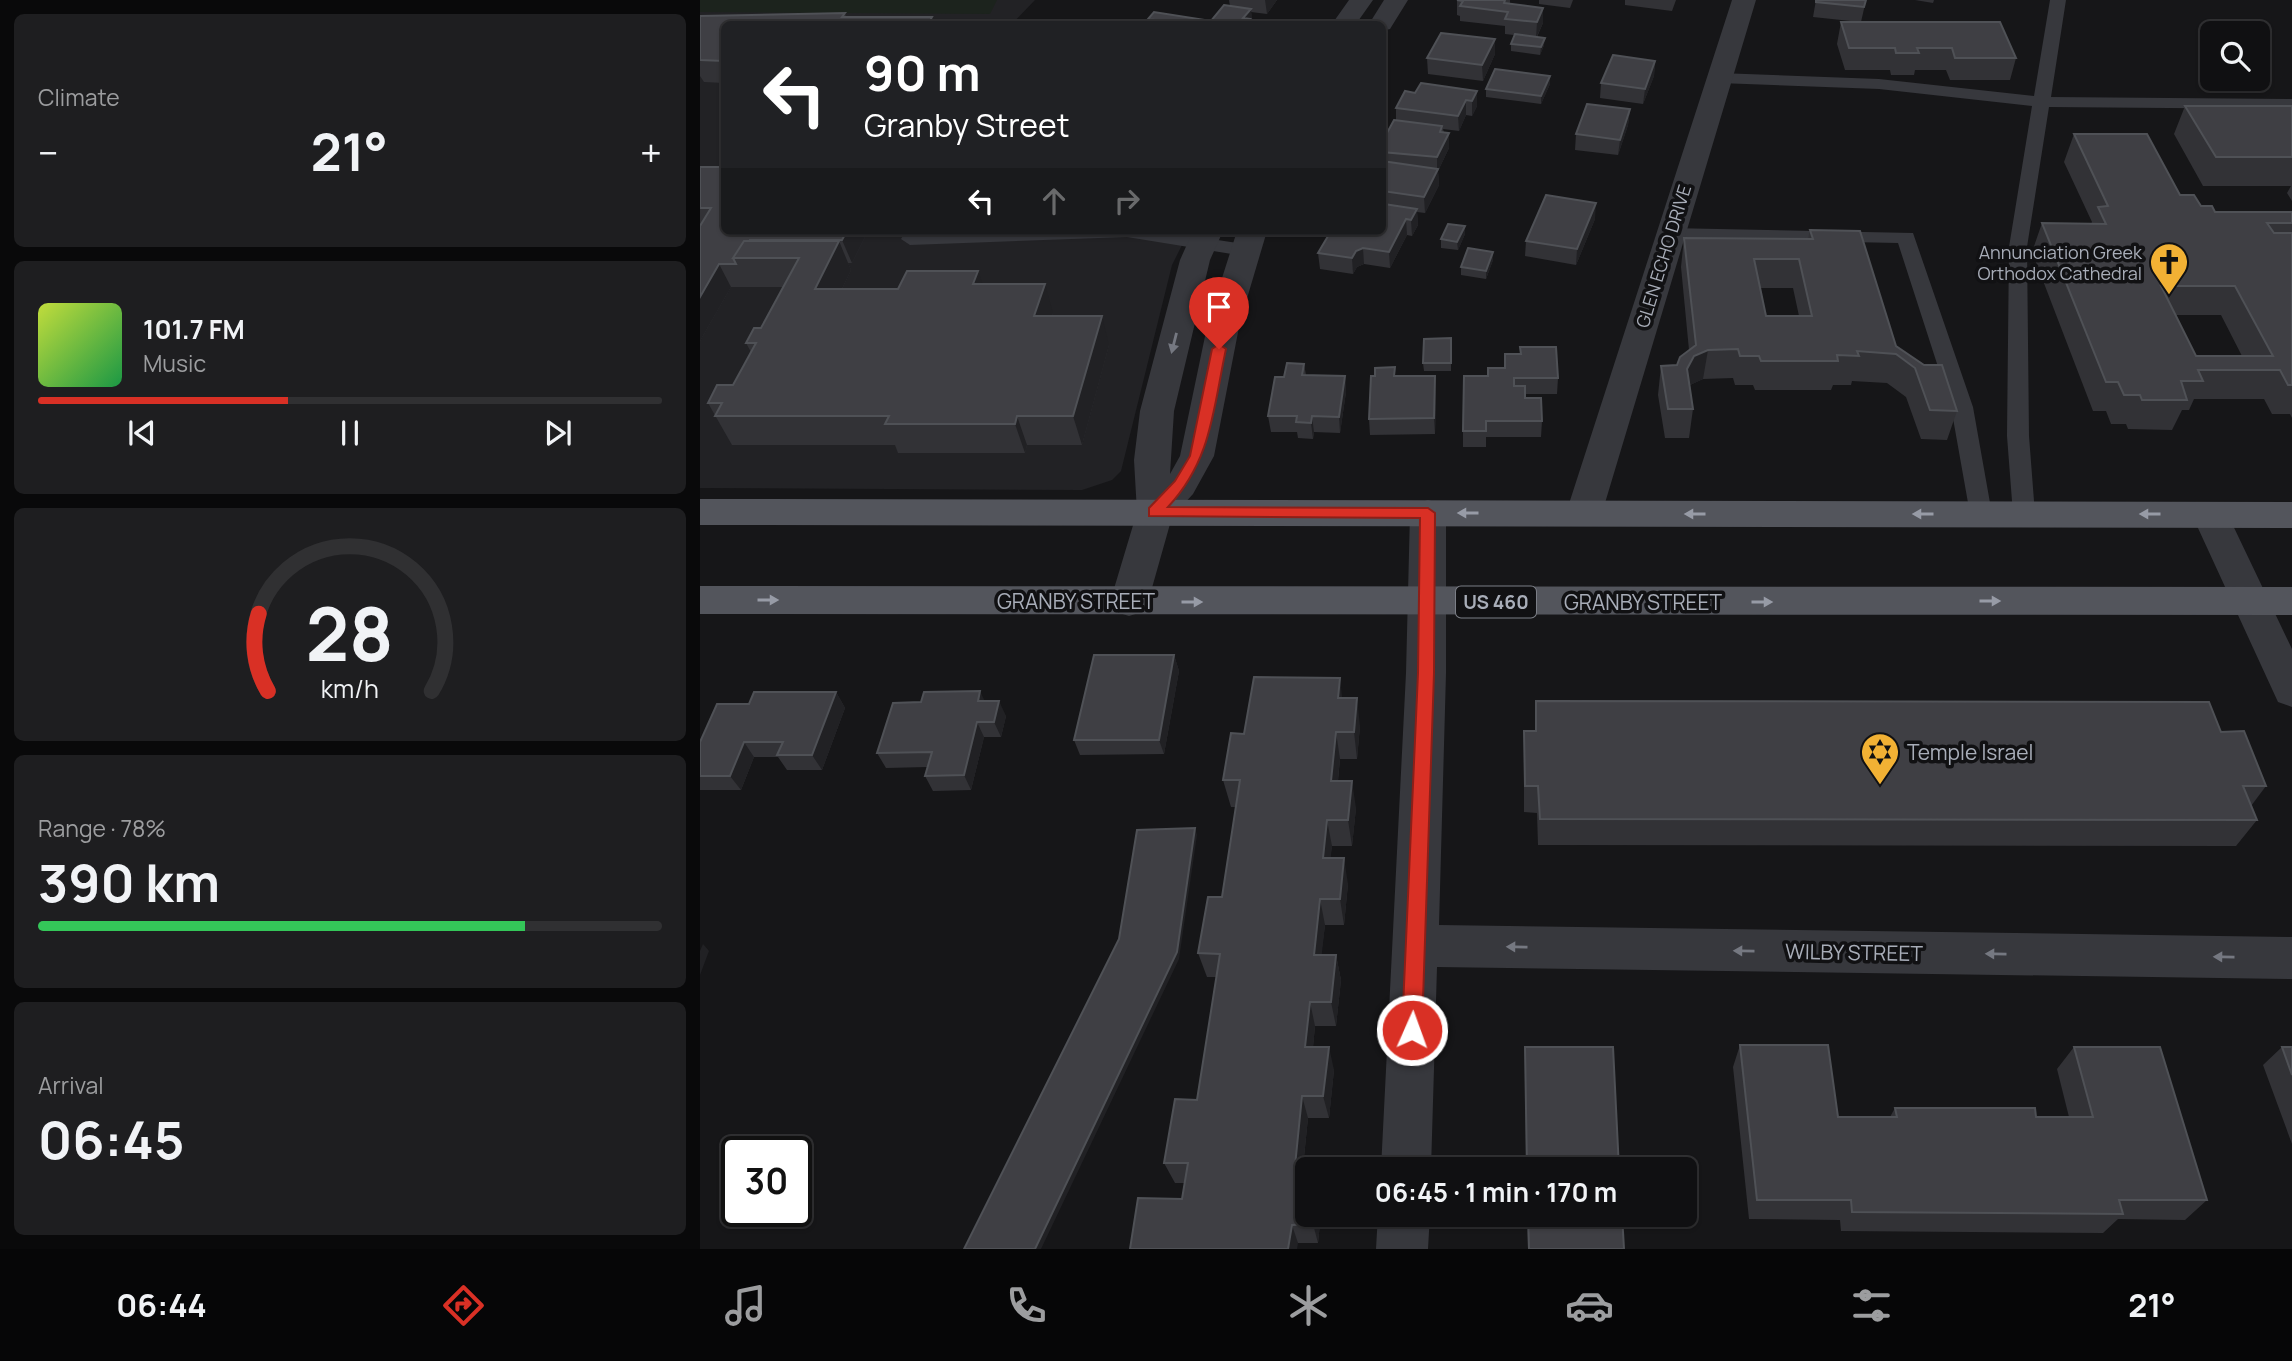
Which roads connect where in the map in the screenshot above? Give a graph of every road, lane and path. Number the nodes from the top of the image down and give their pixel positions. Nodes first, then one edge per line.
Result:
1 (1361, 0) edge
2 (1396, 0) edge
3 (1744, 0) edge
4 (2058, 0) edge
5 (1346, 21) edge
6 (1383, 21) edge
7 (1719, 78) junction
8 (2041, 102) junction
9 (2292, 104) edge
10 (1669, 234) junction
11 (912, 235) edge
12 (1018, 235) edge
13 (1178, 235) edge
14 (1204, 237) edge
15 (1248, 241) edge
16 (700, 512) edge
17 (1155, 512) junction
18 (1428, 513) junction
19 (1584, 513) junction
20 (1980, 514) junction
21 (2024, 514) junction
22 (2210, 514) junction
23 (2292, 514) edge
24 (700, 600) edge
25 (2250, 601) junction
26 (2292, 601) edge
27 (1129, 602) junction
28 (1426, 602) junction
29 (2292, 691) edge
30 (1415, 946) junction
31 (2292, 958) edge
32 (1406, 1157) edge
33 (1403, 1227) edge
34 (1402, 1249) edge

1 - 5 street
2 - 6 street
3 - 7 street, GLEN ECHO DRIVE
4 - 8 lane
7 - 8 lane
7 - 10 street, GLEN ECHO DRIVE
8 - 9 lane
8 - 21 lane
10 - 19 street, GLEN ECHO DRIVE
10 - 20 lane
11 - 12 lane
13 - 14 lane
14 - 15 lane
14 -> 17 street
15 - 17 street
16 - 17 main road
17 - 18 main road
17 - 27 street
19 -> 18 main road
18 - 28 street
20 -> 19 main road
20 - 21 main road
22 -> 21 main road
22 - 23 main road
22 - 25 street
24 -> 27 main road, GRANBY STREET / US 460
25 - 26 main road, GRANBY STREET / US 460
28 -> 25 main road, GRANBY STREET / US 460
25 - 29 street
27 -> 28 main road, GRANBY STREET / US 460
28 - 30 street
31 -> 30 street, WILBY STREET
30 - 32 street
33 - 34 street

